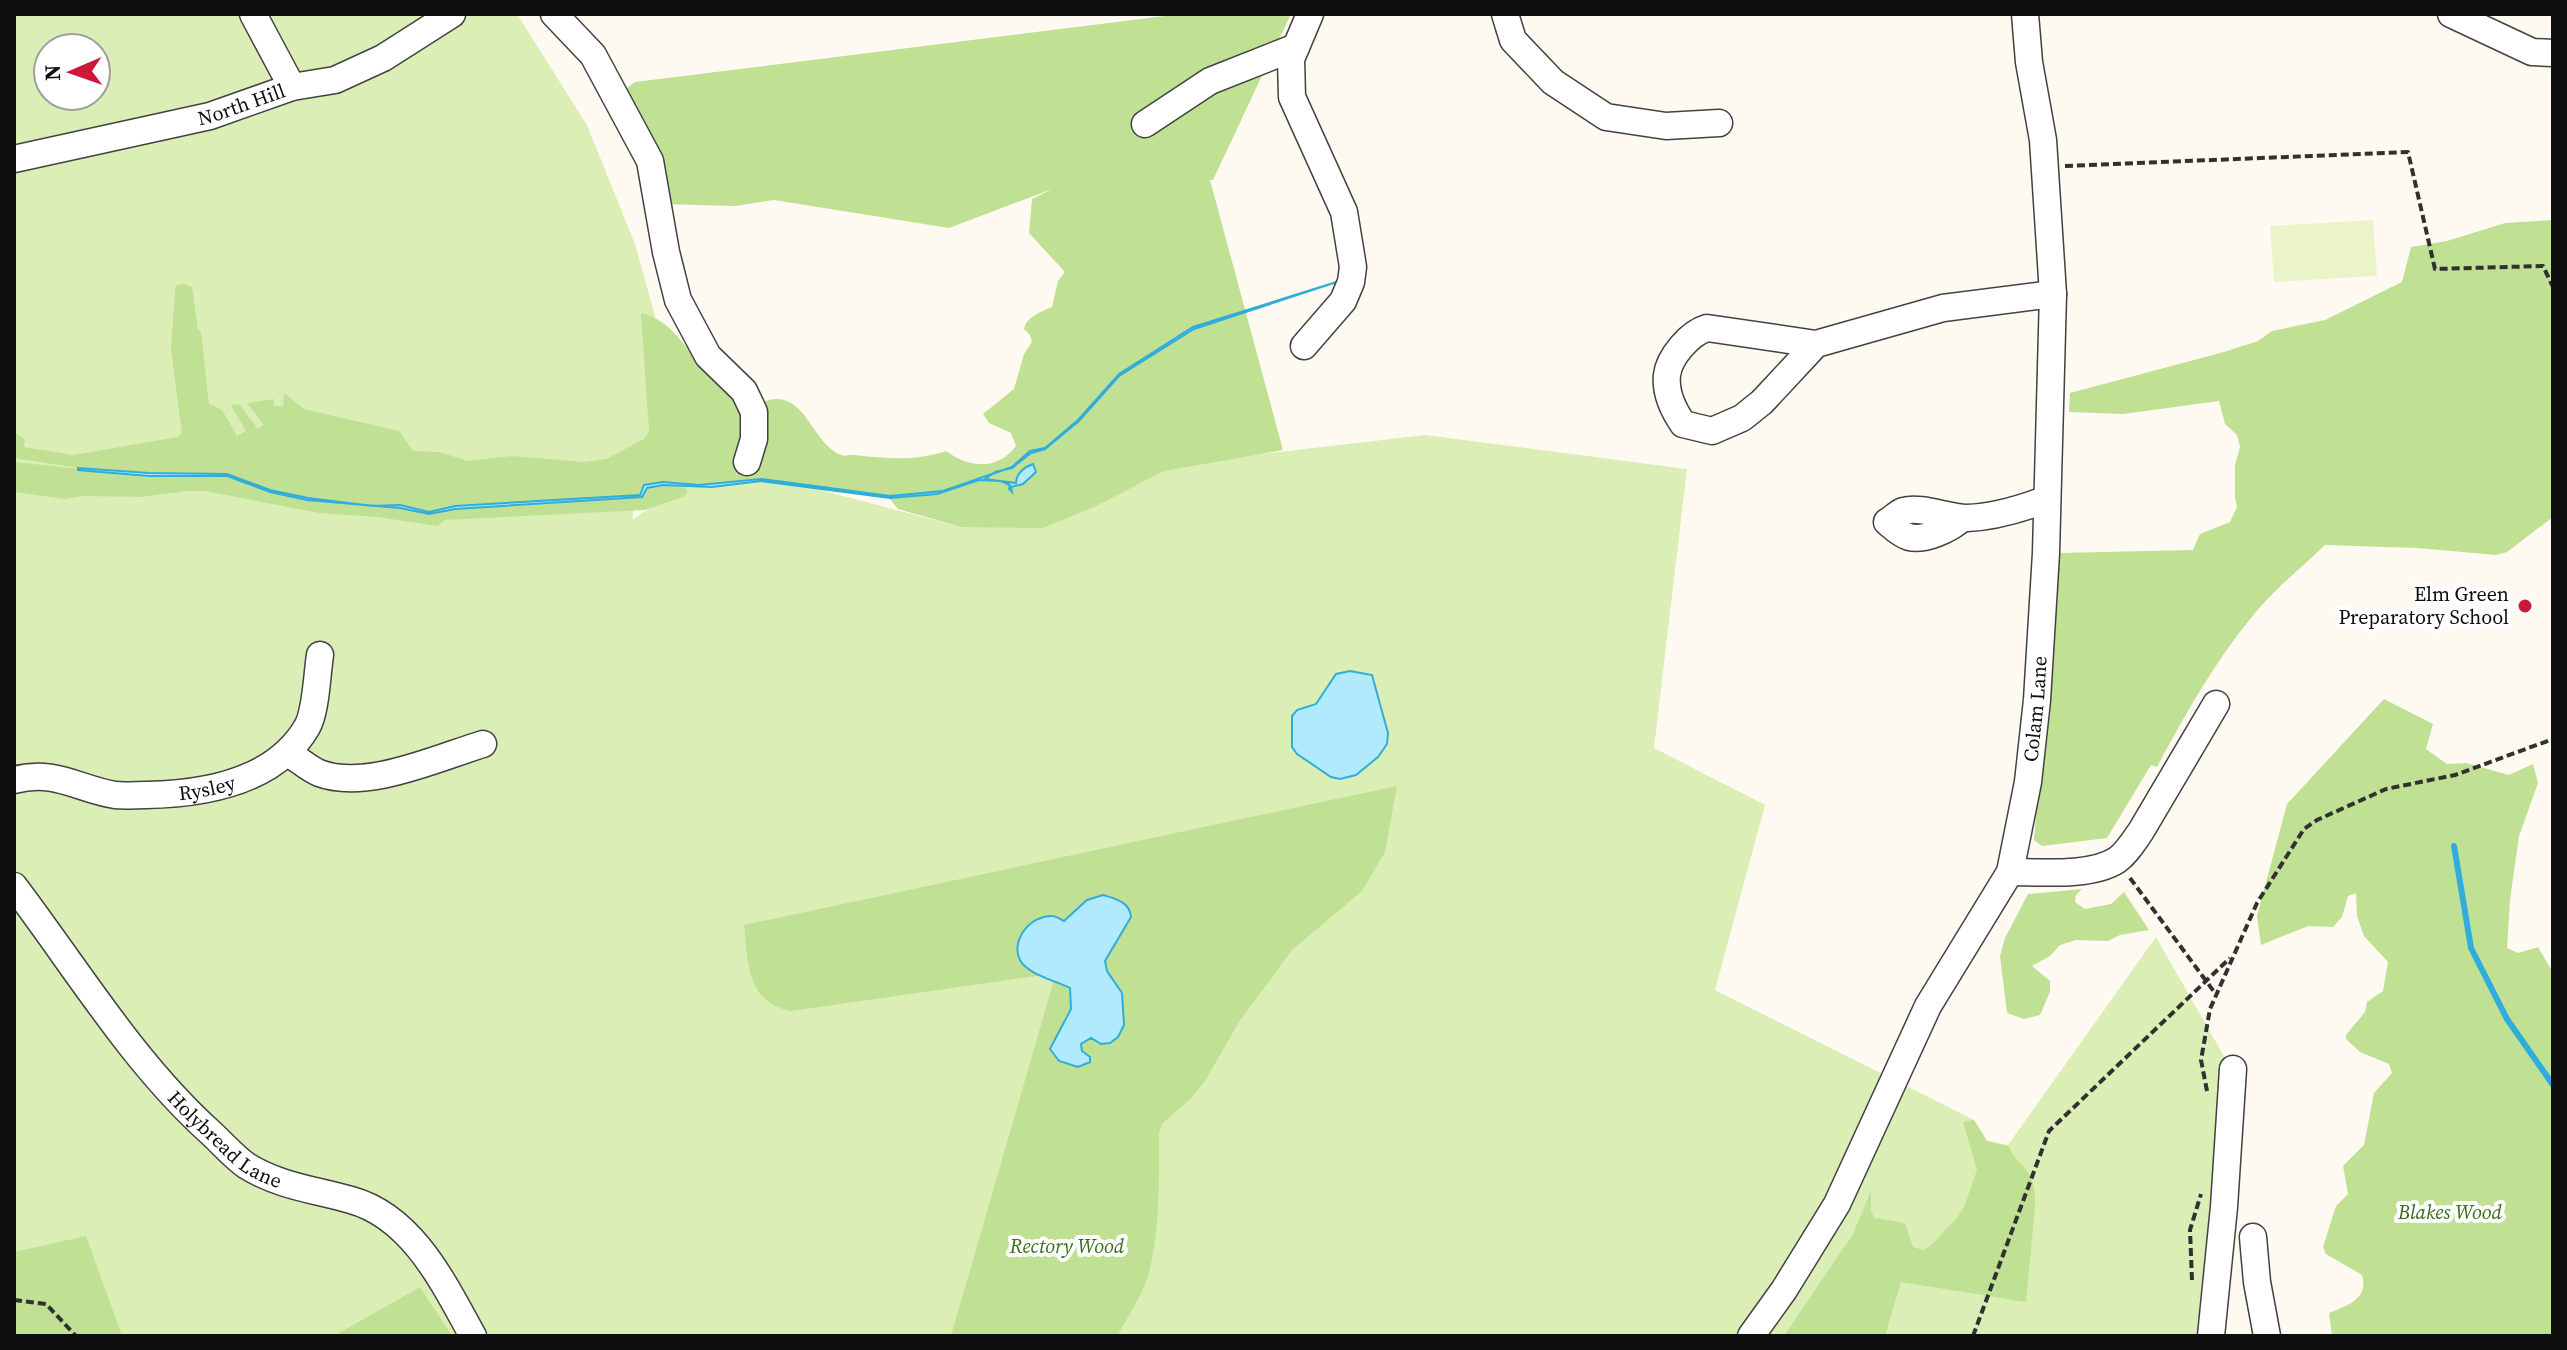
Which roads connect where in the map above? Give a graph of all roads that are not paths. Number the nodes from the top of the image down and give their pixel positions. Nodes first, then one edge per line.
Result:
1 (253, 14) edge
2 (452, 14) edge
3 (554, 14) edge
4 (1310, 14) edge
5 (1505, 14) edge
6 (2025, 14) edge
7 (2451, 14) edge
8 (1296, 47) junction
9 (2553, 53) edge
10 (292, 87) junction
11 (1719, 123) dead end
12 (1145, 124) dead end
13 (14, 159) edge
14 (2053, 294) junction
15 (1816, 344) junction
16 (1304, 346) dead end
17 (747, 462) dead end
18 (2047, 499) junction
19 (1962, 518) dead end
20 (320, 655) dead end
21 (2216, 704) dead end
22 (483, 744) dead end
23 (288, 753) junction
24 (14, 780) edge
25 (2010, 872) junction
26 (14, 886) edge
27 (2233, 1069) dead end
28 (2253, 1237) dead end
29 (473, 1336) edge
30 (1751, 1336) edge
31 (2211, 1336) edge
32 (2267, 1336) edge

1 - 10 street
2 - 10 street, North Hill
3 - 17 street
4 - 8 street
5 - 11 street
6 - 14 street, Colam Lane
7 - 9 street
8 - 12 street
8 - 16 street
10 - 13 street, North Hill
14 - 15 street
14 - 18 street, Colam Lane
15 - 15 street
18 - 19 street
18 - 25 street, Colam Lane
20 - 23 street, Rysley
21 - 25 street
22 - 23 street
23 - 24 street, Rysley
25 - 30 street, Colam Lane
26 - 29 street, Holybread Lane
27 - 31 street
28 - 32 street

